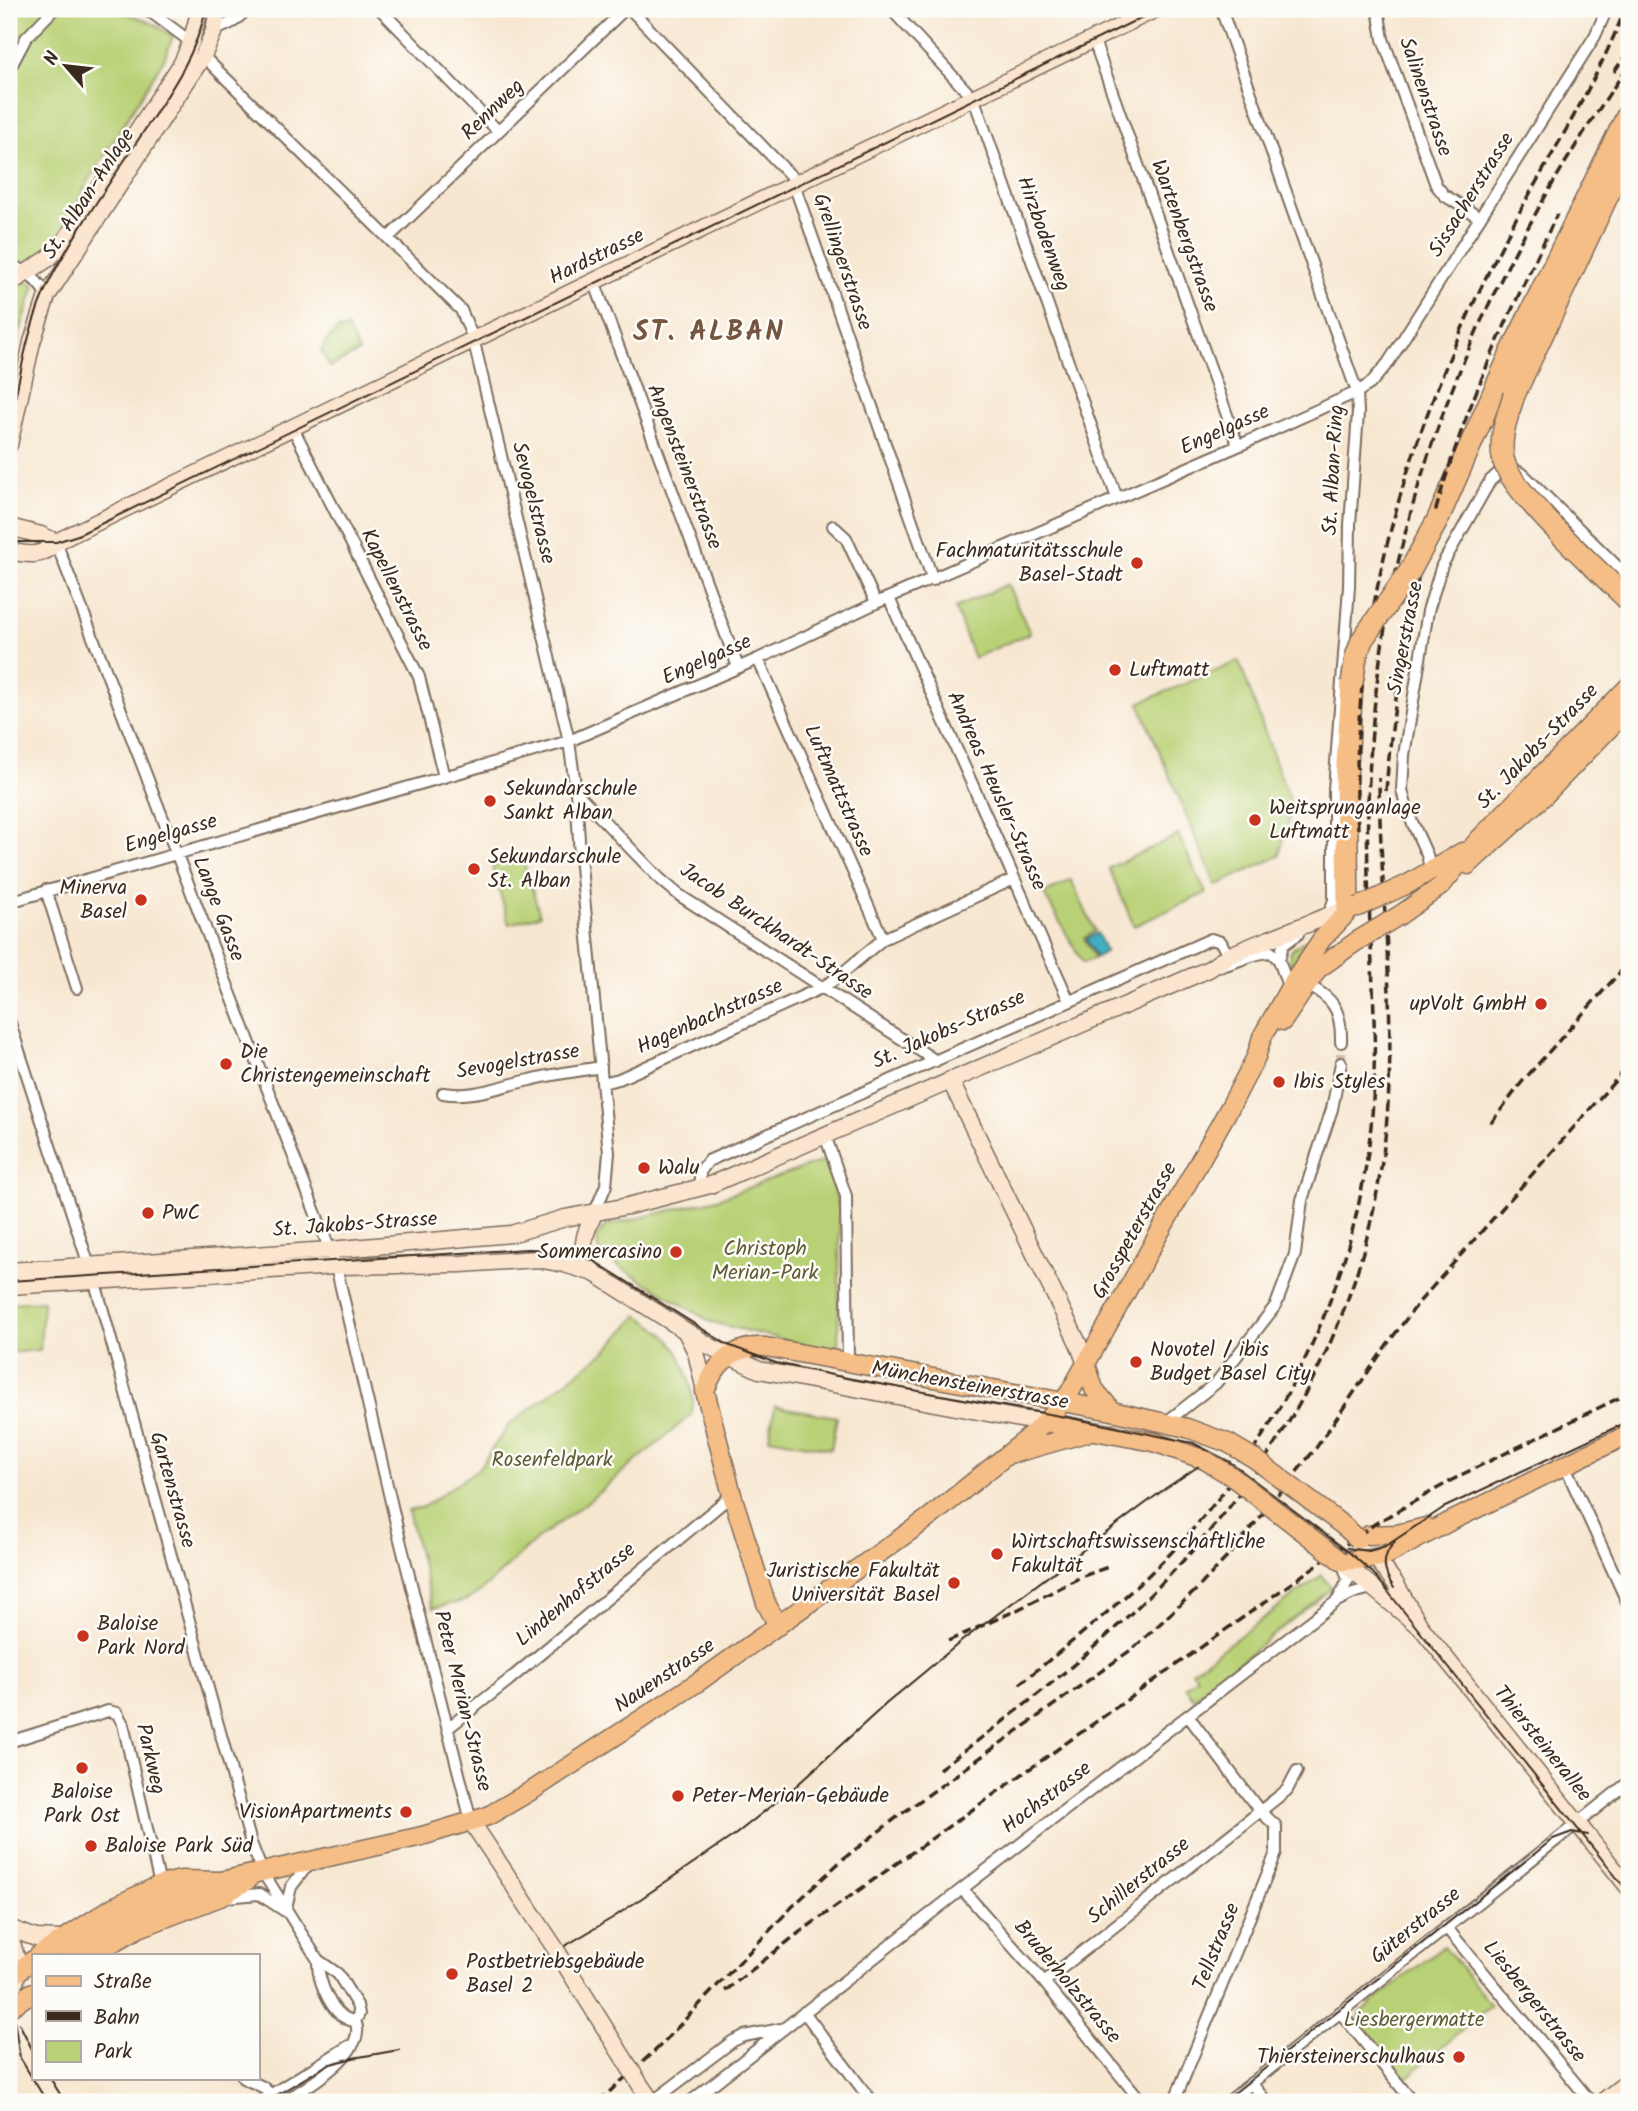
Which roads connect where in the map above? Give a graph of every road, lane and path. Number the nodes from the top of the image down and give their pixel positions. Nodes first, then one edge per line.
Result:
1 (54, 9) edge
2 (140, 9) edge
3 (218, 9) edge
4 (248, 9) edge
5 (380, 9) edge
6 (625, 9) edge
7 (631, 9) edge
8 (893, 9) edge
9 (1156, 9) edge
10 (1221, 9) edge
11 (1378, 9) edge
12 (1607, 9) edge
13 (199, 13) edge
14 (214, 31) junction
15 (1093, 38) junction
16 (191, 42) junction
17 (203, 56) junction
18 (9, 70) edge
19 (972, 97) junction
20 (1629, 110) edge
21 (498, 131) junction
22 (1625, 147) edge
23 (794, 184) junction
24 (1479, 218) junction
25 (388, 238) junction
26 (9, 264) edge
27 (14, 277) edge
28 (594, 282) junction
29 (47, 296) junction
30 (474, 340) junction
31 (1357, 392) junction
32 (293, 428) junction
33 (9, 445) edge
34 (1238, 446) junction
35 (1117, 498) junction
36 (833, 526) dead end
37 (9, 527) edge
38 (57, 542) junction
39 (9, 551) edge
40 (1629, 578) edge
41 (933, 580) junction
42 (889, 598) junction
43 (1629, 601) edge
44 (876, 603) junction
45 (758, 659) junction
46 (738, 667) junction
47 (1629, 686) edge
48 (1628, 711) edge
49 (569, 741) junction
50 (444, 777) junction
51 (576, 792) junction
52 (176, 852) junction
53 (1014, 879) junction
54 (1436, 879) junction
55 (46, 890) junction
56 (9, 902) edge
57 (1345, 910) junction
58 (1400, 915) junction
59 (883, 939) junction
60 (1357, 940) joint
61 (1228, 956) junction
62 (1279, 960) junction
63 (1209, 968) junction
64 (1318, 969) junction
65 (1294, 982) junction
66 (77, 988) dead end
67 (821, 988) junction
68 (1069, 1000) junction
69 (9, 1020) edge
70 (1341, 1042) tunnel mouth
71 (936, 1061) junction
72 (1340, 1063) tunnel mouth
73 (601, 1067) junction
74 (950, 1080) junction
75 (602, 1083) junction
76 (443, 1093) dead end
77 (825, 1135) junction
78 (699, 1187) junction
79 (595, 1212) junction
80 (330, 1250) junction
81 (336, 1266) junction
82 (9, 1271) edge
83 (92, 1273) junction
84 (594, 1273) junction
85 (9, 1286) edge
86 (685, 1330) junction
87 (728, 1357) junction
88 (848, 1363) junction
89 (1086, 1364) junction
90 (705, 1391) junction
91 (1062, 1403) junction
92 (1111, 1411) junction
93 (1045, 1422) junction
94 (1165, 1423) junction
95 (1108, 1433) junction
96 (1629, 1434) edge
97 (1009, 1455) junction
98 (1565, 1466) junction
99 (732, 1495) junction
100 (1447, 1523) junction
101 (1357, 1534) junction
102 (1402, 1548) junction
103 (1376, 1558) junction
104 (1342, 1562) junction
105 (1388, 1573) junction
106 (1371, 1588) junction
107 (1337, 1601) junction
108 (1629, 1606) edge
109 (778, 1626) junction
110 (1420, 1626) junction
111 (1188, 1717) junction
112 (447, 1728) junction
113 (9, 1742) edge
114 (1297, 1771) dead end
115 (1629, 1782) edge
116 (1259, 1810) junction
117 (1582, 1818) junction
118 (471, 1821) junction
119 (312, 1860) junction
120 (262, 1871) junction
121 (160, 1885) junction
122 (1629, 1888) edge
123 (220, 1889) junction
124 (962, 1889) junction
125 (288, 1911) junction
126 (1447, 1927) junction
127 (9, 1928) edge
128 (9, 1934) edge
129 (63, 1947) edge
130 (42, 1954) edge
131 (93, 1954) edge
132 (318, 1960) junction
133 (32, 1961) edge
134 (13, 1975) edge
135 (1044, 1982) junction
136 (9, 1993) edge
137 (32, 1993) edge
138 (9, 2008) edge
139 (804, 2012) junction
140 (1340, 2012) junction
141 (355, 2021) junction
142 (782, 2029) junction
143 (351, 2045) junction
144 (247, 2080) edge
145 (1629, 2081) edge
146 (1251, 2083) junction
147 (271, 2095) junction
148 (259, 2102) edge
149 (283, 2102) edge
150 (652, 2102) edge
151 (690, 2102) edge
152 (872, 2102) edge
153 (1142, 2102) edge
154 (1174, 2102) edge
155 (1228, 2102) edge
156 (1267, 2102) edge
157 (1413, 2102) edge
158 (1591, 2102) edge
159 (1602, 2102) edge

1 - 18 street
2 - 16 street
3 - 14 main road, St. Alban-Anlage
4 - 14 street
5 - 21 street
6 - 21 street, Rennweg
7 - 23 street, Grellingerstrasse
8 - 19 street, Hirzbodenweg
9 - 15 main road, Hardstrasse
10 - 31 street, St. Alban-Ring
11 - 24 street, Salinenstrasse
12 - 24 street, Sissacherstrasse
13 - 14 main road
13 - 16 main road, St. Alban-Anlage
14 - 16 main road
14 - 17 main road, St. Alban-Anlage
15 - 19 main road, Hardstrasse
15 - 34 street, Wartenbergstrasse
16 - 17 main road
16 - 27 main road, St. Alban-Anlage
17 - 25 street, Sevogelstrasse
17 - 29 main road, St. Alban-Anlage
19 - 23 main road, Hardstrasse
19 - 35 street, Hirzbodenweg
20 - 22 highway
21 - 25 street, Rennweg
22 - 43 highway, bridge
22 - 57 highway, bridge
23 - 28 main road, Hardstrasse
23 - 41 street, Grellingerstrasse
24 - 31 street, Sissacherstrasse
25 - 30 street, Sevogelstrasse
26 - 27 street
27 - 29 street
28 - 30 main road, Hardstrasse
28 - 46 street, Angensteinerstrasse
29 - 33 main road, St. Alban-Anlage
30 - 32 main road, Hardstrasse
30 - 49 street, Sevogelstrasse
31 - 34 street, Engelgasse
31 - 57 street, St. Alban-Ring
32 - 38 main road, Hardstrasse
32 - 50 street, Kapellenstrasse
34 - 35 street, Engelgasse
35 - 41 street, Engelgasse
36 - 44 street
37 - 38 main road
38 - 39 main road, Hardstrasse
38 - 52 street, Lange Gasse
40 - 54 street, Singerstrasse
41 - 42 street, Engelgasse
42 - 44 street, Engelgasse
42 - 53 street, Andreas Heusler-Strasse
44 - 45 street, Engelgasse
45 - 46 street, Engelgasse
45 - 59 street, Luftmattstrasse
46 - 49 street, Engelgasse
47 - 54 main road, St. Jakobs-Strasse
48 - 54 main road
49 - 50 street, Engelgasse
49 - 51 street, Sevogelstrasse
50 - 52 street, Engelgasse
51 - 67 street, Jacob Burckhardt-Strasse
51 - 73 street, Sevogelstrasse
52 - 55 street, Engelgasse
52 - 80 street, Lange Gasse
53 - 59 street, Hagenbachstrasse
53 - 68 street, Andreas Heusler-Strasse
54 - 57 main road, St. Jakobs-Strasse, bridge
54 - 58 main road, St. Jakobs-Strasse
55 - 56 street, Engelgasse
55 - 66 street
57 - 58 main road
57 - 61 main road, St. Jakobs-Strasse
57 - 62 street, St. Jakobs-Strasse
57 - 64 main road, Grosspeterstrasse
57 - 65 main road, Grosspeterstrasse
58 - 60 main road, St. Jakobs-Strasse, bridge
59 - 67 street, Hagenbachstrasse
60 - 64 main road, Grosspeterstrasse
61 - 63 main road, St. Jakobs-Strasse
61 - 68 street, St. Jakobs-Strasse
62 - 63 street, St. Jakobs-Strasse
62 - 65 street
63 - 74 main road, St. Jakobs-Strasse
64 - 65 main road, Grosspeterstrasse
65 - 70 street
65 - 89 main road, Grosspeterstrasse
67 - 71 street, Jacob Burckhardt-Strasse
67 - 75 street, Hagenbachstrasse
68 - 71 street, St. Jakobs-Strasse
69 - 83 street, Gartenstrasse
71 - 78 street, St. Jakobs-Strasse
72 - 94 street
73 - 75 street, Sevogelstrasse
73 - 76 street, Sevogelstrasse
74 - 77 main road, St. Jakobs-Strasse
74 - 89 main road
75 - 79 street, Sevogelstrasse
77 - 78 main road, St. Jakobs-Strasse
77 - 88 street
78 - 79 main road, St. Jakobs-Strasse
79 - 80 main road, St. Jakobs-Strasse
79 - 84 main road
80 - 81 street, Lange Gasse
80 - 83 main road, St. Jakobs-Strasse
81 - 83 main road, St. Jakobs-Strasse
81 - 84 main road, St. Jakobs-Strasse
81 - 112 street, Peter Merian-Strasse
82 - 83 main road, St. Jakobs-Strasse
83 - 85 main road, St. Jakobs-Strasse
83 - 120 street, Gartenstrasse
84 - 86 main road, Münchensteinerstrasse
86 - 87 main road, Münchensteinerstrasse
86 - 90 main road
87 - 88 main road, Münchensteinerstrasse
87 - 90 main road
87 - 93 main road, Münchensteinerstrasse
88 - 91 main road, Münchensteinerstrasse
89 - 91 main road, Grosspeterstrasse
89 - 92 main road, Münchensteinerstrasse
90 - 99 main road
91 - 92 main road, Münchensteinerstrasse
91 - 93 main road, Grosspeterstrasse
92 - 94 main road, Münchensteinerstrasse
93 - 95 main road, Münchensteinerstrasse
93 - 97 main road, Nauenstrasse
94 - 101 main road, Münchensteinerstrasse, bridge
95 - 97 main road
95 - 104 main road, Münchensteinerstrasse, bridge
96 - 98 main road
97 - 109 main road, Nauenstrasse
98 - 100 main road
98 - 108 street
99 - 109 main road
99 - 112 street, Lindenhofstrasse
100 - 101 main road
100 - 102 main road
101 - 103 main road
102 - 103 main road
102 - 105 main road
103 - 104 main road
103 - 105 main road, Thiersteinerallee
104 - 106 main road, Thiersteinerallee
104 - 107 street
105 - 106 main road
105 - 110 main road, Thiersteinerallee
106 - 107 street, Hochstrasse
106 - 110 main road, Thiersteinerallee
107 - 111 street, Hochstrasse
109 - 118 main road, Nauenstrasse
110 - 117 main road, Thiersteinerallee
111 - 116 street, Tellstrasse
111 - 124 street, Hochstrasse
112 - 118 street, Peter Merian-Strasse
113 - 121 street, Parkweg
114 - 116 street
115 - 117 street, Güterstrasse
116 - 135 street, Schillerstrasse
116 - 154 street, Tellstrasse
117 - 122 main road, Thiersteinerallee
117 - 126 street, Güterstrasse
118 - 119 main road, Nauenstrasse
118 - 150 main road, Peter Merian-Strasse, bridge
119 - 120 main road, Nauenstrasse
119 - 125 street
120 - 123 main road, Nauenstrasse
120 - 125 street, Gartenstrasse
121 - 123 main road
121 - 129 main road
123 - 125 street
123 - 129 main road
123 - 131 main road, Nauenstrasse
124 - 135 street, Bruderholzstrasse
124 - 139 street, Hochstrasse
125 - 132 street, Gartenstrasse
126 - 140 street, Güterstrasse
126 - 158 street, Liesbergerstrasse
127 - 129 main road
128 - 134 main road
129 - 130 main road
132 - 141 street, Gartenstrasse
132 - 141 street, Gartenstrasse
133 - 134 main road
134 - 136 main road
135 - 153 street, Bruderholzstrasse
137 - 138 main road
139 - 142 street, Hochstrasse
139 - 152 street
140 - 146 street, Güterstrasse
140 - 157 street
141 - 143 street
142 - 150 street, Hochstrasse
142 - 151 street, Hochstrasse
143 - 147 street
143 - 149 street
144 - 147 street
145 - 159 main road
146 - 155 street, Güterstrasse
146 - 156 street
147 - 148 street

